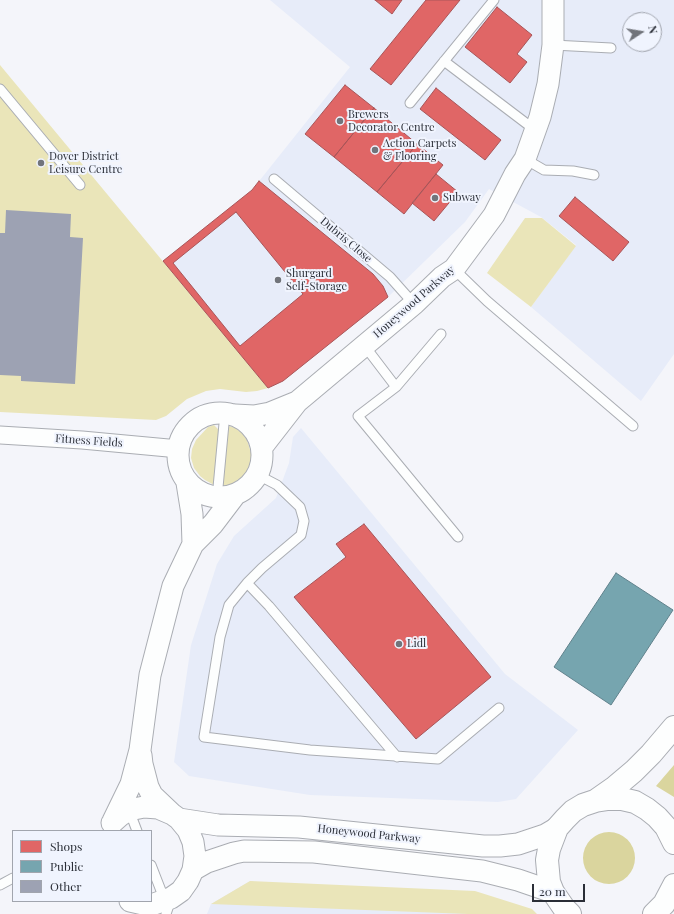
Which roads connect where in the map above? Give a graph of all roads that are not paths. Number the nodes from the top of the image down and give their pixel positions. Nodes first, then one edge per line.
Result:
1 (494, 0) edge
2 (553, 0) edge
3 (553, 46) junction
4 (611, 48) dead end
5 (444, 61) junction
6 (0, 89) edge
7 (410, 103) dead end
8 (536, 130) junction
9 (525, 159) junction
10 (594, 175) dead end
11 (274, 179) dead end
12 (80, 185) dead end
13 (454, 269) junction
14 (414, 304) junction
15 (441, 334) dead end
16 (364, 345) junction
17 (396, 387) junction
18 (297, 402) junction
19 (230, 414) junction
20 (634, 426) dead end
21 (0, 435) edge
22 (262, 447) junction
23 (179, 449) junction
24 (258, 475) junction
25 (187, 482) junction
26 (226, 496) junction
27 (458, 537) dead end
28 (193, 544) junction
29 (247, 583) junction
30 (499, 708) dead end
31 (674, 727) edge
32 (140, 750) junction
33 (397, 757) junction
34 (595, 801) junction
35 (175, 816) junction
36 (116, 821) edge
37 (557, 828) junction
38 (136, 830) edge
39 (671, 834) edge
40 (152, 867) edge
41 (193, 870) junction
42 (673, 890) edge
43 (553, 892) junction
44 (167, 904) edge
45 (133, 906) edge
46 (570, 914) edge
47 (654, 914) edge

1 - 5 lane
2 - 3 street, Honeywood Parkway
3 - 4 lane
3 - 8 street, Honeywood Parkway
5 - 7 lane
5 - 8 lane
6 - 12 lane
8 - 9 street, Honeywood Parkway
9 - 10 lane
9 - 13 street, Honeywood Parkway
11 - 14 lane, Dubris Close
13 - 14 street, Honeywood Parkway
13 - 20 lane
14 - 16 street, Honeywood Parkway
15 - 17 lane
16 - 17 lane
16 - 18 street, Honeywood Parkway
17 - 27 lane
18 - 19 street, Honeywood Parkway
18 - 22 street, Honeywood Parkway
19 - 22 street
19 - 23 street, Honeywood Parkway
19 - 26 lane
21 - 23 street, Fitness Fields
22 - 24 street
23 - 25 street
24 - 26 street
24 - 29 lane
25 - 26 street
25 - 28 street
26 - 28 street
28 - 32 street
29 - 33 lane
29 - 33 lane
30 - 33 lane
31 - 34 highway
32 - 35 street
32 - 36 street
34 - 37 highway
34 - 39 highway
35 - 36 street, Honeywood Parkway
35 - 37 street, Honeywood Parkway
35 - 41 street
36 - 38 lane
37 - 43 highway
40 - 44 lane
41 - 43 street
41 - 44 street
42 - 47 highway
43 - 46 highway
44 - 45 street

